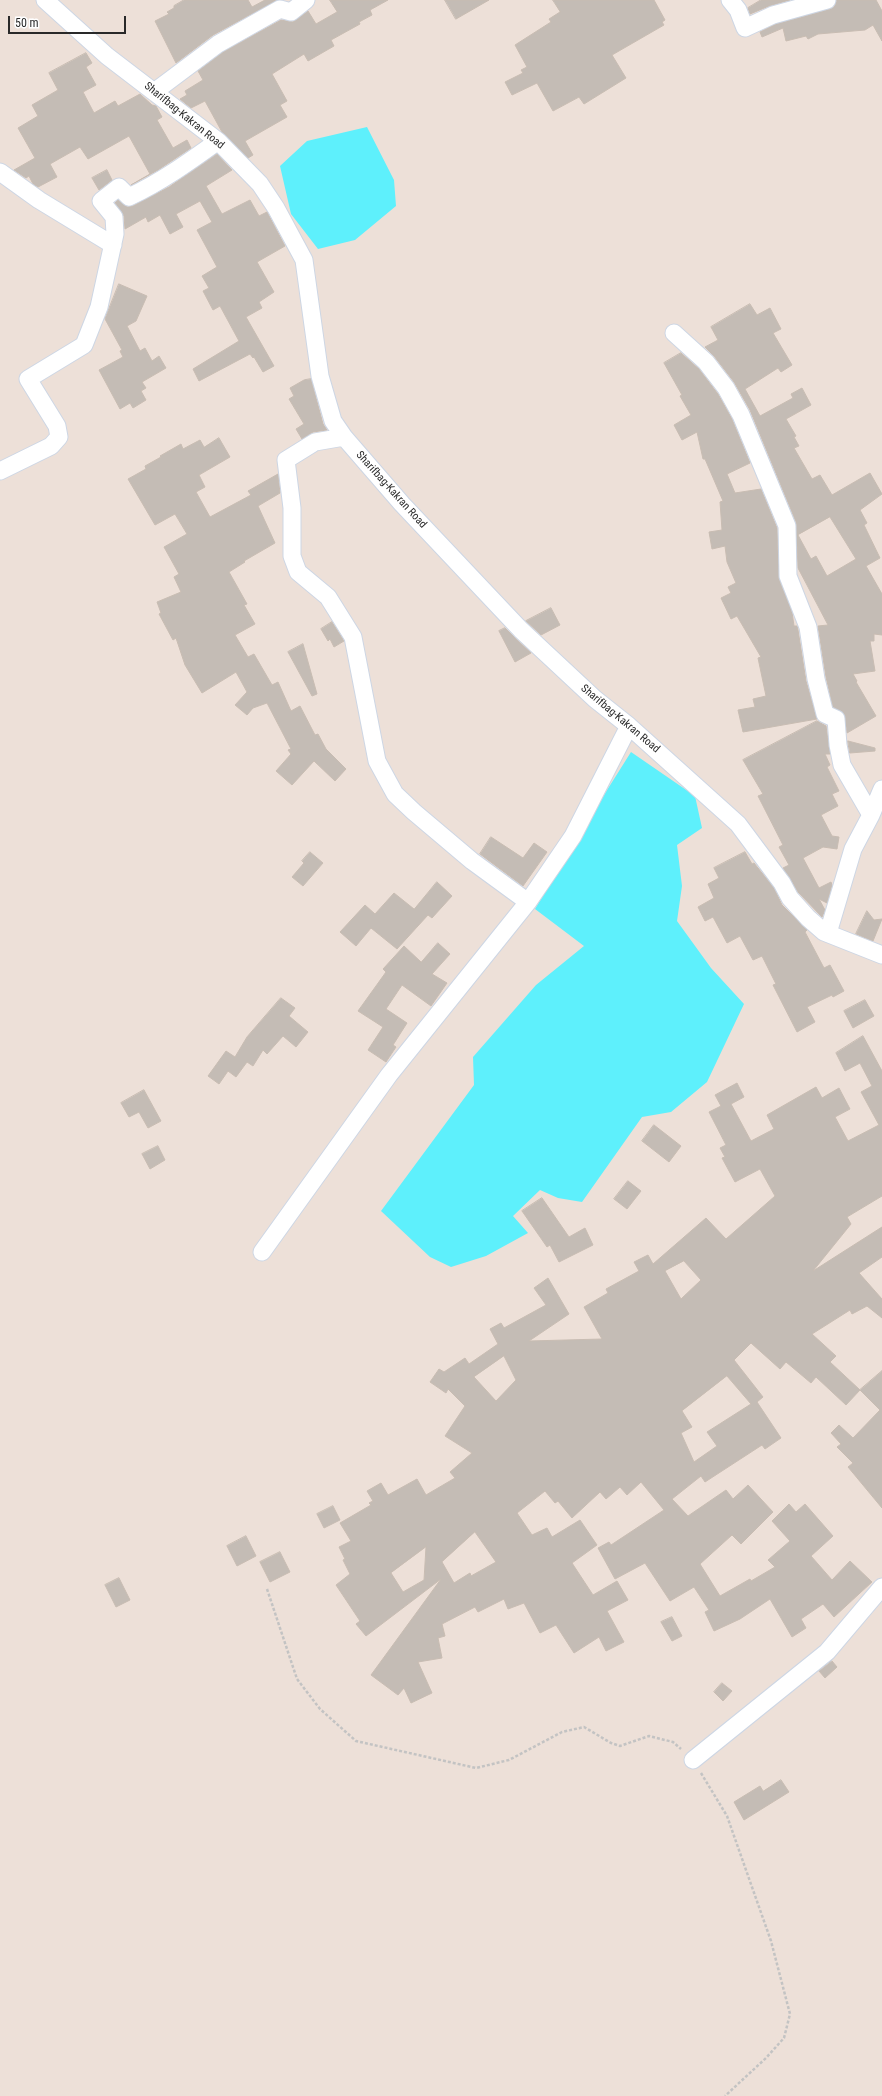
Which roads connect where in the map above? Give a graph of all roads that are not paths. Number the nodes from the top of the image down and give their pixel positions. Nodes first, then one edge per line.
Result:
1 (45, 0) edge
2 (306, 0) edge
3 (730, 0) edge
4 (826, 0) edge
5 (154, 92) junction
6 (218, 141) junction
7 (0, 172) edge
8 (113, 245) junction
9 (674, 333) dead end
10 (344, 437) junction
11 (0, 471) edge
12 (629, 726) junction
13 (882, 789) edge
14 (871, 815) junction
15 (528, 902) junction
16 (828, 933) junction
17 (882, 955) edge
18 (262, 1252) dead end
19 (882, 1587) edge
20 (693, 1760) road end

1 - 5 street, Sharifbag-Kakran Road
2 - 5 street
3 - 4 street
5 - 6 street, Sharifbag-Kakran Road
6 - 8 street
6 - 10 street, Sharifbag-Kakran Road
7 - 8 street
8 - 11 street
9 - 14 street
10 - 12 street, Sharifbag-Kakran Road
10 - 15 street
12 - 15 street
12 - 16 street, Sharifbag-Kakran Road
13 - 14 street
14 - 16 street
15 - 18 street
16 - 17 street, Sharifbag-Kakran Road
19 - 20 street

